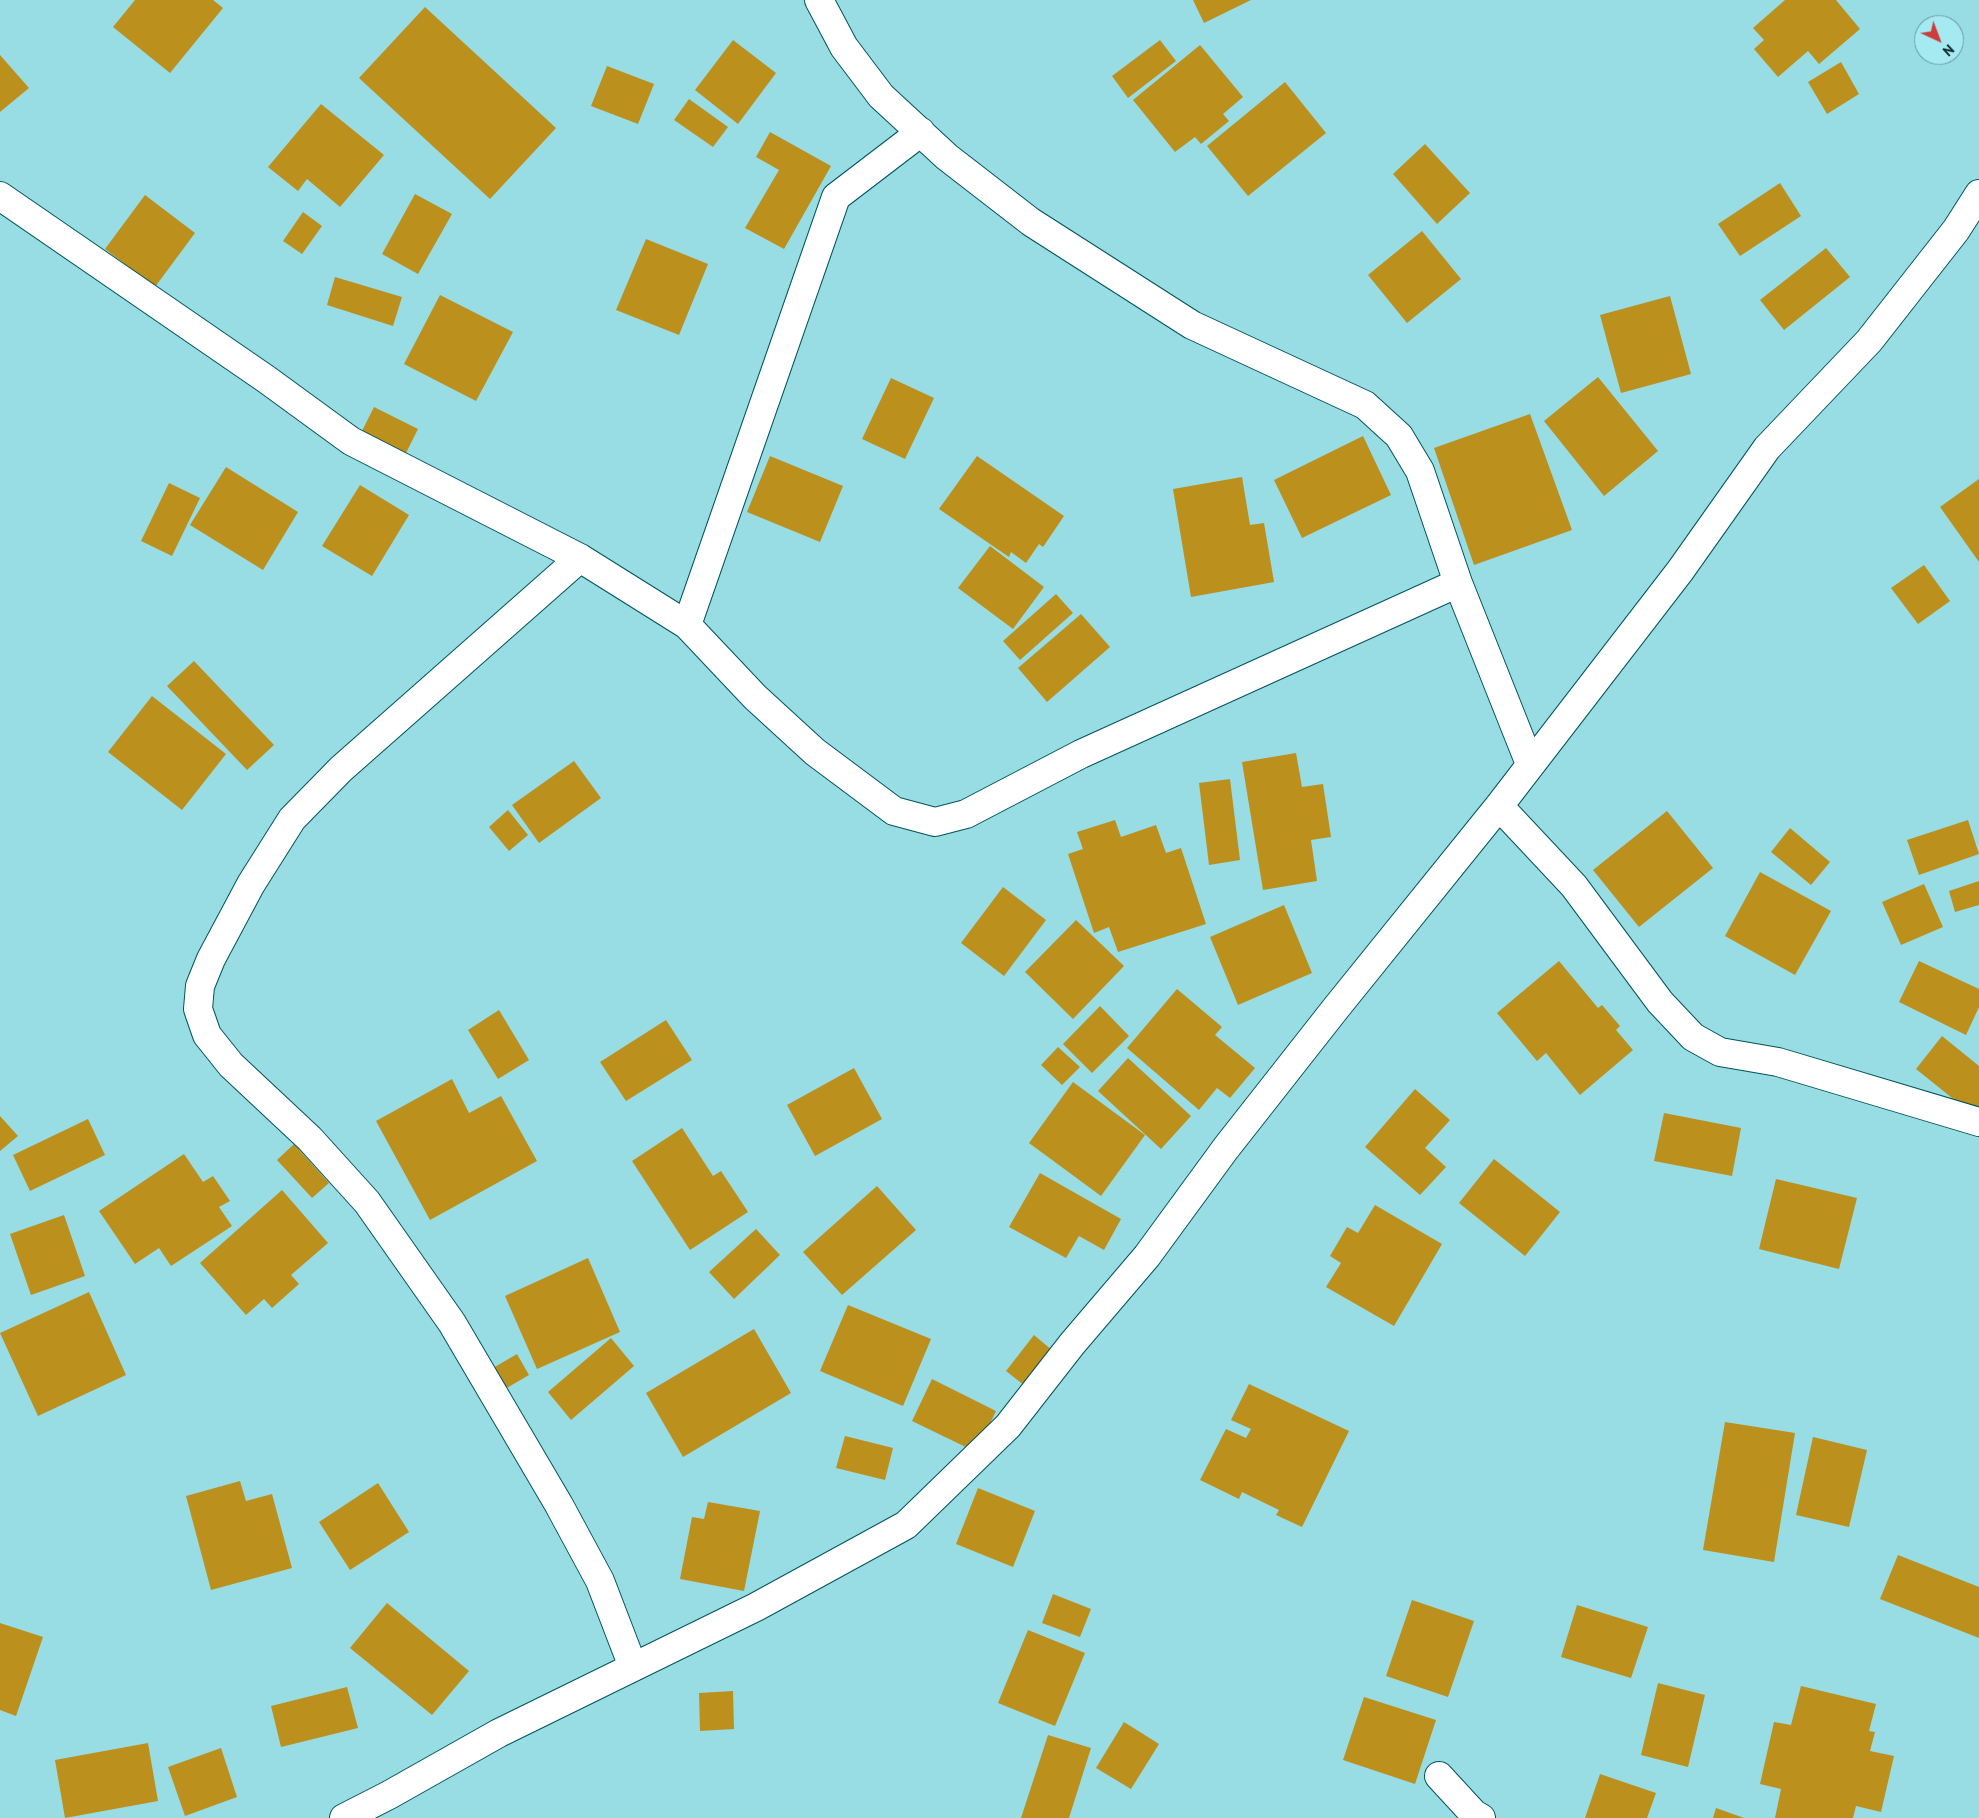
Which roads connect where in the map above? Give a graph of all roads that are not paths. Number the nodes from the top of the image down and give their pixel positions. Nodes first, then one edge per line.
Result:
1 (819, 0) edge
2 (921, 132) junction
3 (1979, 194) edge
4 (0, 196) edge
5 (580, 558) junction
6 (1458, 583) junction
7 (687, 625) junction
8 (1530, 764) junction
9 (1500, 806) junction
10 (1979, 1122) edge
11 (633, 1667) junction
12 (1438, 1776) dead end
13 (344, 1818) edge
14 (1481, 1818) edge

1 - 2 street
2 - 6 street
2 - 7 street
3 - 8 street
4 - 5 street
5 - 7 street
5 - 11 street
6 - 7 street
6 - 8 street
8 - 9 street
9 - 10 street
9 - 11 street
11 - 13 street
12 - 14 street

